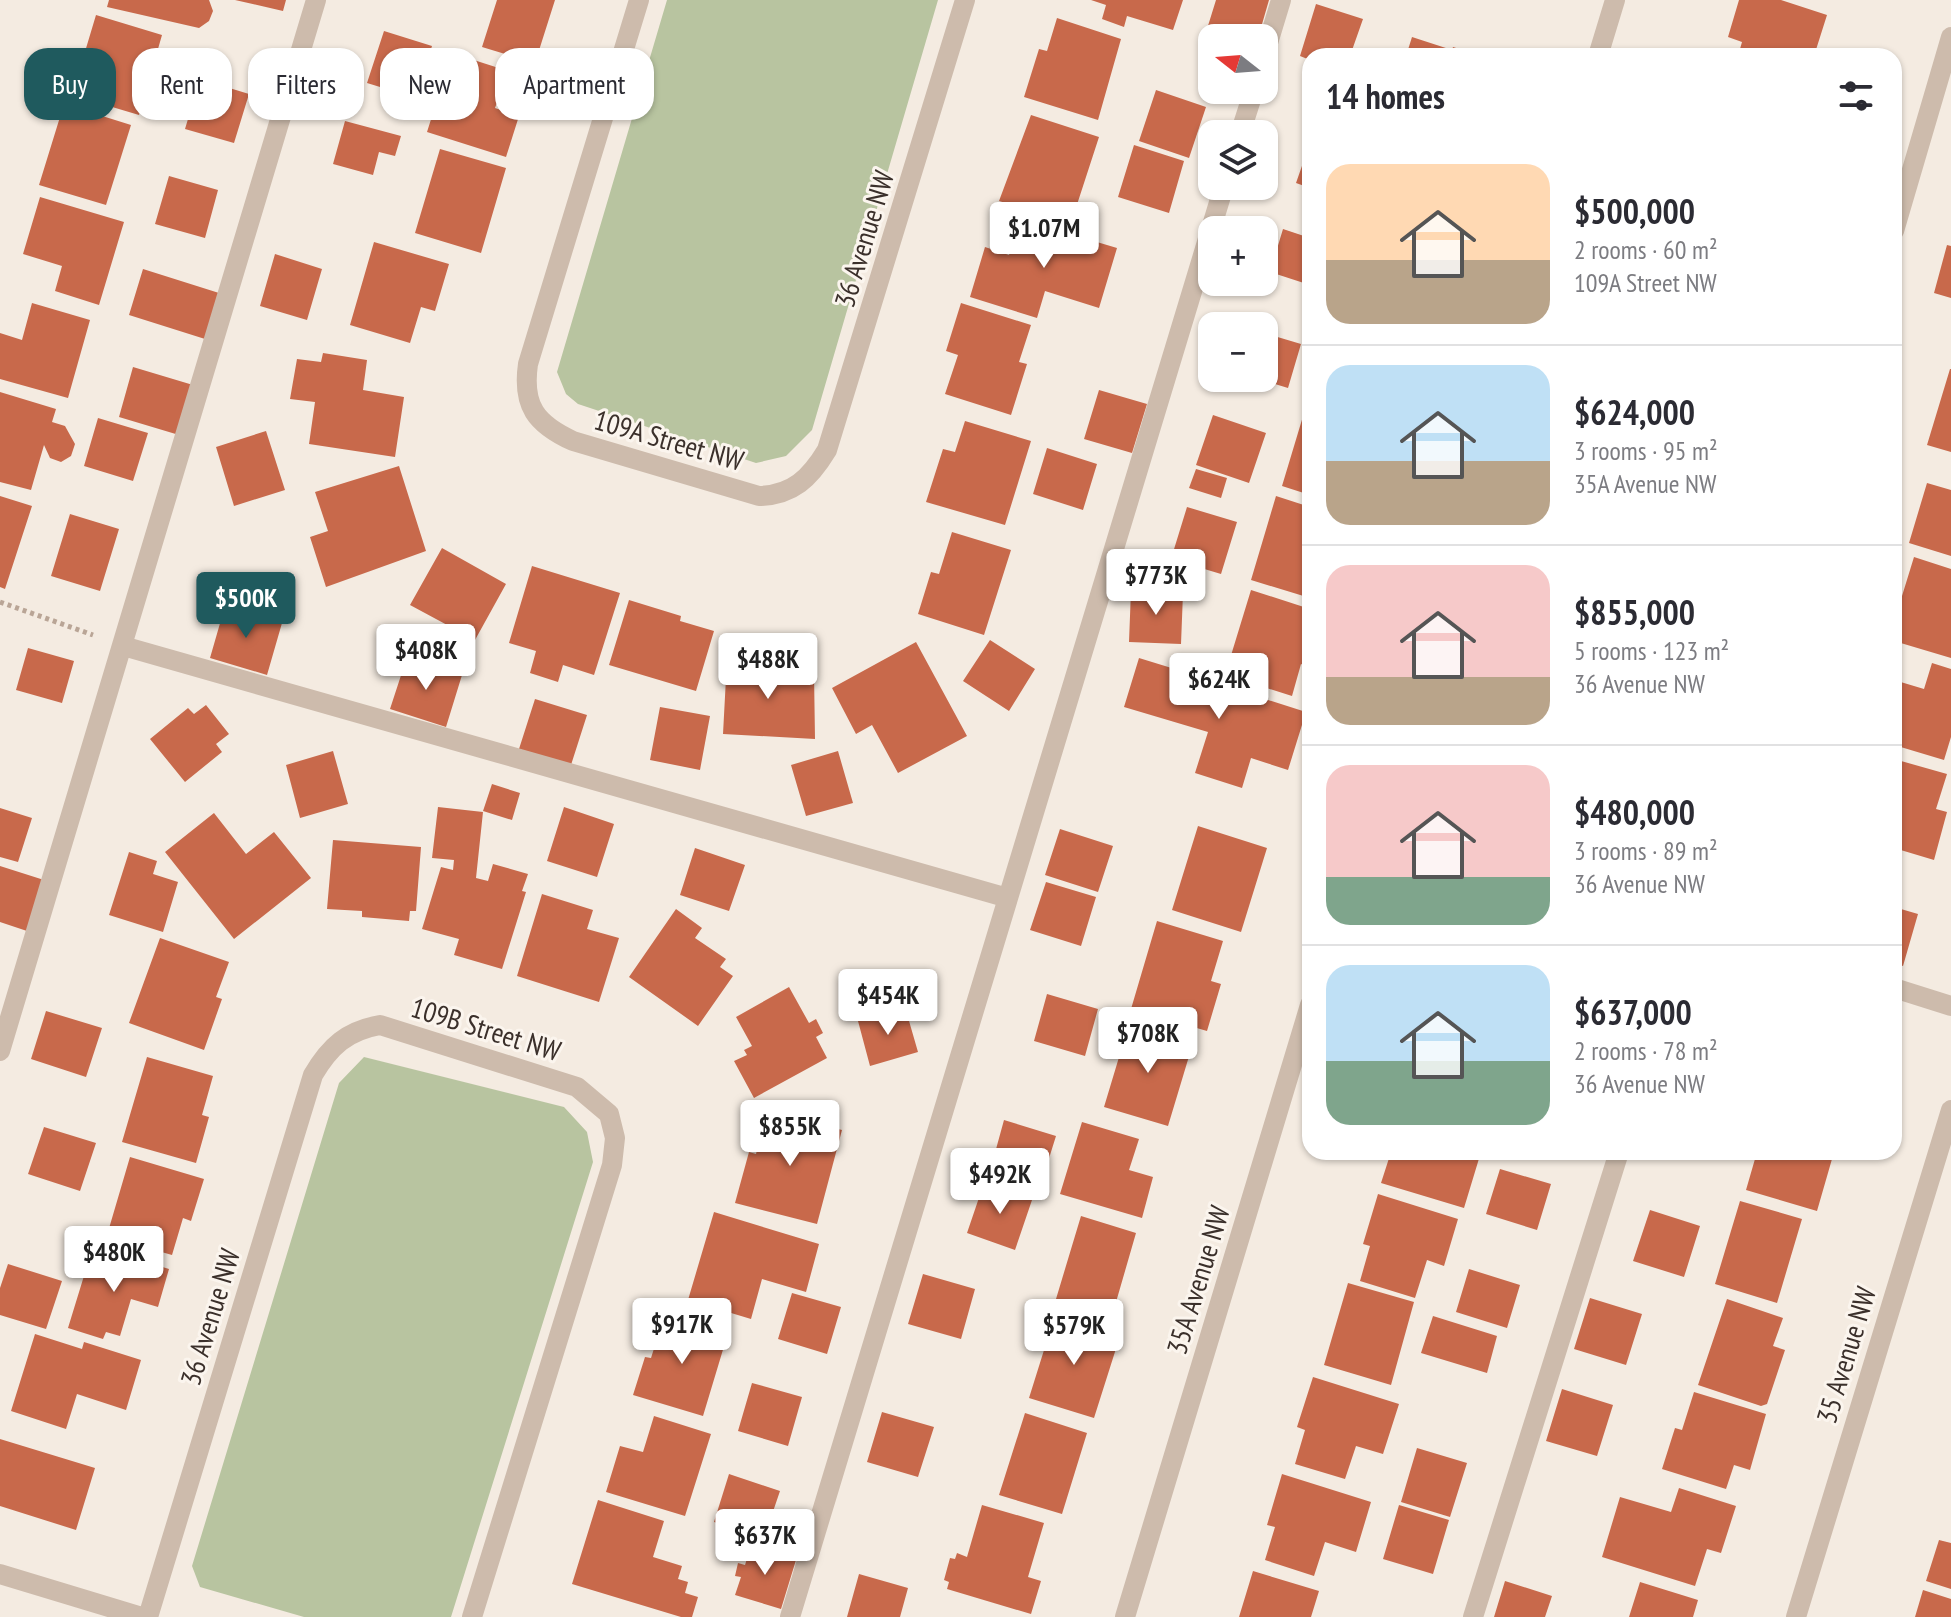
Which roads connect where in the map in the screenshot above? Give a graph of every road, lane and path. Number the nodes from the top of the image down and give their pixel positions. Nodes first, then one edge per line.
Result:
1 (316, 0) edge
2 (639, 0) edge
3 (965, 0) edge
4 (1281, 0) edge
5 (1615, 0) edge
6 (1274, 24) edge
7 (1951, 37) edge
8 (1600, 48) edge
9 (1220, 200) edge
10 (1902, 204) edge
11 (798, 486) joint
12 (0, 602) edge
13 (123, 646) junction
14 (1008, 898) junction
15 (1902, 991) edge
16 (1951, 1006) edge
17 (1302, 1031) edge
18 (339, 1041) joint
19 (0, 1051) edge
20 (1951, 1110) edge
21 (1616, 1160) edge
22 (0, 1574) edge
23 (145, 1617) edge
24 (472, 1617) edge
25 (790, 1617) edge
26 (1125, 1617) edge
27 (1473, 1617) edge
28 (1796, 1617) edge

1 - 13 street
2 - 11 street, 109A Street NW
3 - 11 street, 36 Avenue NW
4 - 6 street
5 - 8 street
7 - 10 street
9 - 14 street
12 - 13 path
13 - 14 street
13 - 19 street
14 - 25 street
15 - 16 street
17 - 26 street, 35A Avenue NW
18 - 23 street, 36 Avenue NW
18 - 24 street, 109B Street NW
20 - 28 street, 35 Avenue NW
21 - 27 street
22 - 23 street

